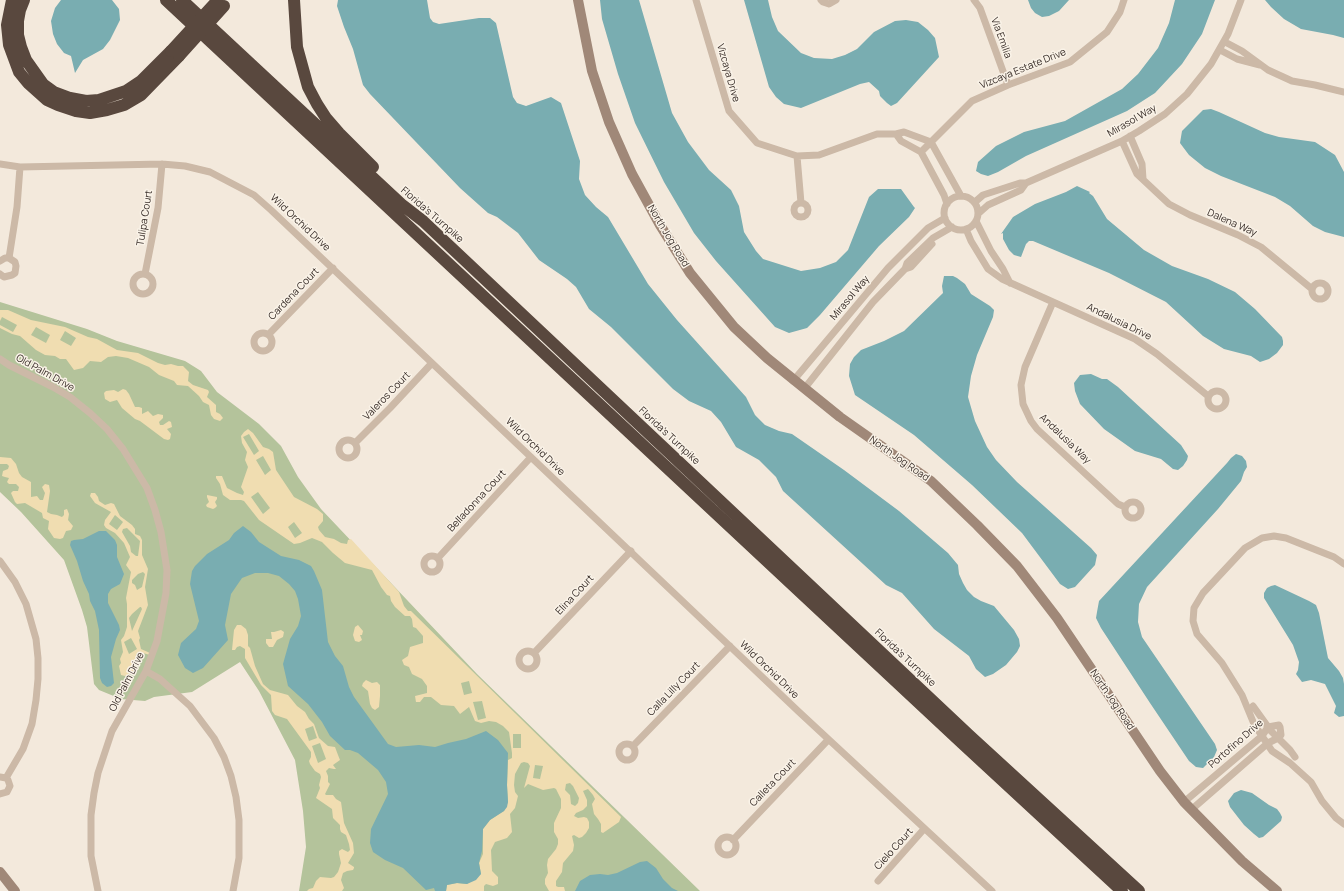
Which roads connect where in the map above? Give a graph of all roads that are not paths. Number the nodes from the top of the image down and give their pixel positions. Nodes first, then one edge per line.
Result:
1 (12, 0) edge
2 (24, 0) edge
3 (156, 0) edge
4 (166, 0) edge
5 (182, 0) edge
6 (294, 0) edge
7 (578, 0) edge
8 (696, 0) edge
9 (821, 0) edge
10 (836, 0) edge
11 (974, 0) edge
12 (1124, 0) edge
13 (1241, 0) edge
14 (222, 2) edge
15 (181, 14) junction
16 (1225, 42) junction
17 (1220, 50) junction
18 (175, 53) junction
19 (1262, 65) junction
20 (1008, 85) junction
21 (1344, 92) edge
22 (896, 134) junction
23 (1130, 136) junction
24 (1122, 141) junction
25 (930, 142) junction
26 (921, 152) junction
27 (797, 156) junction
28 (0, 164) edge
29 (162, 164) junction
30 (20, 167) junction
31 (1143, 180) junction
32 (1026, 183) junction
33 (961, 196) junction
34 (975, 202) junction
35 (801, 203) dead end
36 (947, 204) junction
37 (979, 213) junction
38 (945, 218) junction
39 (423, 221) junction
40 (976, 221) junction
41 (952, 227) junction
42 (966, 229) junction
43 (9, 258) junction
44 (0, 261) edge
45 (332, 268) junction
46 (0, 274) edge
47 (145, 274) dead end
48 (1010, 283) junction
49 (1312, 289) dead end
50 (1053, 302) junction
51 (269, 334) dead end
52 (0, 359) edge
53 (432, 363) junction
54 (793, 381) junction
55 (804, 389) junction
56 (1208, 396) dead end
57 (355, 443) dead end
58 (532, 457) junction
59 (1125, 507) dead end
60 (630, 551) junction
61 (438, 558) dead end
62 (0, 561) edge
63 (1344, 564) edge
64 (730, 646) junction
65 (534, 653) dead end
66 (146, 670) junction
67 (1249, 705) junction
68 (1268, 726) junction
69 (1262, 736) junction
70 (1278, 738) junction
71 (828, 740) junction
72 (1268, 744) junction
73 (633, 746) dead end
74 (1292, 760) junction
75 (3, 778) edge
76 (0, 794) edge
77 (1187, 806) junction
78 (1344, 824) edge
79 (924, 829) junction
80 (733, 840) dead end
81 (0, 872) edge
82 (878, 881) dead end
83 (15, 891) edge
84 (98, 891) edge
85 (233, 891) edge
86 (992, 891) edge
87 (1122, 891) edge
88 (1139, 891) edge
89 (1277, 891) edge

1 - 18 highway
2 - 18 highway
3 - 15 highway
4 - 15 highway
5 - 39 highway, Florida's Turnpike
6 - 39 highway
7 - 54 street, North Jog Road
8 - 27 street, Vizcaya Drive
9 - 10 street
11 - 20 street, Via Emilia
12 - 20 street, Vizcaya Estate Drive
13 - 16 street, Mirasol Way
14 - 18 highway, bridge
15 - 87 highway
16 - 17 street, Mirasol Way
16 - 19 street
17 - 19 street
17 - 23 street, Mirasol Way
19 - 21 street
20 - 25 street, Vizcaya Estate Drive
22 - 25 street, Vizcaya Drive
22 - 26 street
22 - 27 street, Vizcaya Drive
23 - 24 street, Mirasol Way
23 - 31 street
24 - 31 street, Dalena Way
24 - 32 street, Mirasol Way
25 - 26 street, Vizcaya Estate Drive
25 - 33 street
26 - 36 street
27 - 35 street
28 - 30 street, Wild Orchid Drive
29 - 30 street, Wild Orchid Drive
29 - 45 street, Wild Orchid Drive
29 - 47 street, Tulipa Court
30 - 43 street
31 - 49 street, Dalena Way
32 - 34 street, Mirasol Way
32 - 37 street, Mirasol Way
33 - 34 street
33 - 36 street
34 - 37 street
36 - 38 street
37 - 40 street
38 - 41 street
38 - 54 street, Mirasol Way
39 - 88 highway, Florida's Turnpike
40 - 42 street
40 - 48 street
41 - 42 street
41 - 55 street, Mirasol Way
42 - 48 street, Andalusia Drive
43 - 44 street
43 - 46 street
45 - 51 street, Cardena Court
45 - 53 street, Wild Orchid Drive
48 - 50 street, Andalusia Drive
50 - 56 street, Andalusia Drive
50 - 59 street, Andalusia Way
52 - 66 street, Old Palm Drive
53 - 57 street, Valeros Court
53 - 58 street, Wild Orchid Drive
54 - 55 street, North Jog Road
55 - 77 street, North Jog Road
58 - 60 street, Wild Orchid Drive
58 - 61 street, Belladonna Court
60 - 64 street, Wild Orchid Drive
60 - 65 street, Elina Court
62 - 75 street
63 - 67 street
64 - 71 street, Wild Orchid Drive
64 - 73 street, Calla Lilly Court
66 - 84 street, Old Palm Drive
66 - 85 street
67 - 68 street
67 - 69 street
68 - 69 street, Portofino Drive
68 - 70 street
69 - 72 street
69 - 77 street, Portofino Drive
70 - 72 street, Portofino Drive
70 - 74 street
71 - 79 street, Wild Orchid Drive
71 - 80 street, Calleta Court
72 - 74 street
72 - 77 street, Portofino Drive
74 - 78 street
75 - 76 street
77 - 89 street, North Jog Road
79 - 82 street, Cielo Court
79 - 86 street, Wild Orchid Drive
81 - 83 street

